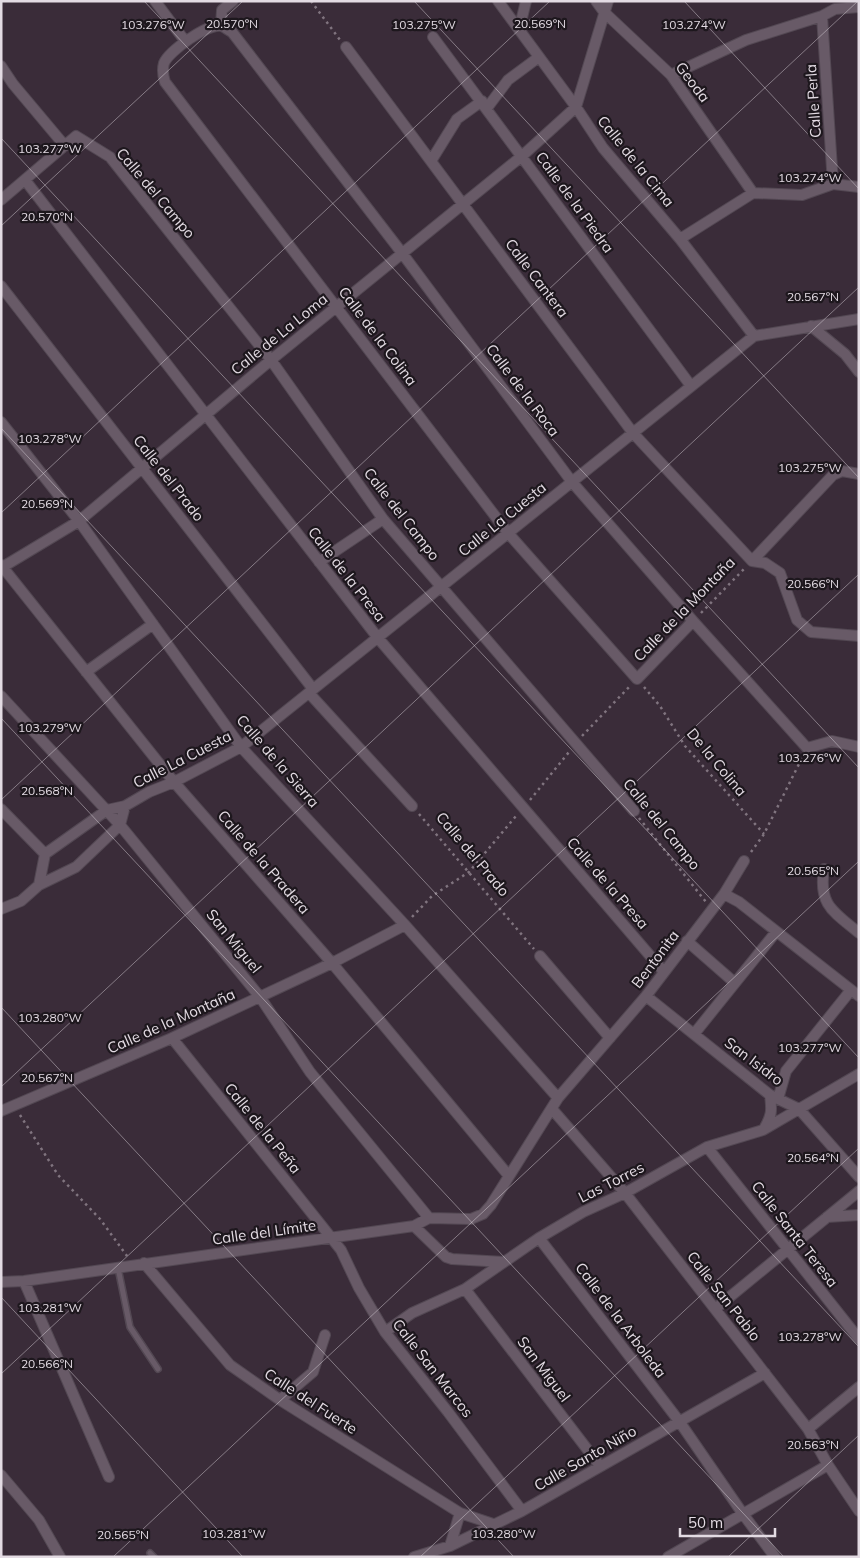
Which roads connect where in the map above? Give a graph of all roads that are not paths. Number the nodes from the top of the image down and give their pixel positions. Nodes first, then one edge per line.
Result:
1 (155, 1) edge
2 (233, 1) edge
3 (498, 1) edge
4 (526, 1) edge
5 (596, 1) edge
6 (608, 1) edge
7 (835, 5) edge
8 (859, 7) edge
9 (604, 12) junction
10 (822, 16) junction
11 (221, 26) junction
12 (519, 30) junction
13 (433, 36) dead end
14 (185, 42) junction
15 (346, 47) road end
16 (539, 57) junction
17 (1, 66) edge
18 (672, 75) junction
19 (484, 105) junction
20 (576, 107) junction
21 (65, 146) junction
22 (522, 156) junction
23 (431, 161) junction
24 (25, 180) junction
25 (834, 184) junction
26 (859, 187) edge
27 (753, 192) junction
28 (1, 200) edge
29 (463, 204) junction
30 (680, 239) junction
31 (402, 253) junction
32 (1, 286) edge
33 (336, 306) junction
34 (859, 319) edge
35 (811, 326) junction
36 (754, 336) junction
37 (271, 360) junction
38 (859, 372) edge
39 (691, 386) junction
40 (206, 414) junction
41 (1, 422) edge
42 (634, 432) junction
43 (142, 468) junction
44 (859, 474) edge
45 (572, 482) junction
46 (383, 519) junction
47 (79, 521) junction
48 (508, 533) junction
49 (752, 561) junction
50 (319, 562) junction
51 (2, 566) edge
52 (441, 587) junction
53 (693, 621) junction
54 (153, 624) junction
55 (859, 636) edge
56 (378, 638) junction
57 (86, 672) junction
58 (637, 679) joint
59 (311, 691) junction
60 (1, 696) edge
61 (241, 746) junction
62 (859, 747) edge
63 (174, 782) junction
64 (125, 806) junction
65 (412, 806) road end
66 (1, 809) edge
67 (107, 810) junction
68 (634, 811) road end
69 (120, 825) junction
70 (45, 854) junction
71 (744, 862) road end
72 (824, 869) dead end
73 (39, 885) junction
74 (724, 894) junction
75 (1, 908) edge
76 (405, 925) junction
77 (776, 932) junction
78 (859, 933) edge
79 (687, 942) junction
80 (540, 956) road end
81 (332, 963) junction
82 (664, 972) junction
83 (735, 983) junction
84 (855, 993) edge
85 (646, 996) junction
86 (260, 997) junction
87 (694, 1034) junction
88 (172, 1038) junction
89 (610, 1038) junction
90 (859, 1074) edge
91 (774, 1097) junction
92 (558, 1098) junction
93 (552, 1109) junction
94 (799, 1109) junction
95 (1, 1111) edge
96 (763, 1130) junction
97 (707, 1147) junction
98 (508, 1176) junction
99 (859, 1177) edge
100 (859, 1191) edge
101 (625, 1193) junction
102 (859, 1215) edge
103 (827, 1217) junction
104 (429, 1218) junction
105 (414, 1226) junction
106 (331, 1237) junction
107 (539, 1238) junction
108 (789, 1250) junction
109 (504, 1262) junction
110 (139, 1264) junction
111 (118, 1267) junction
112 (24, 1281) junction
113 (1, 1282) edge
114 (464, 1289) junction
115 (715, 1309) junction
116 (385, 1332) junction
117 (325, 1335) dead end
118 (859, 1339) edge
119 (158, 1369) dead end
120 (765, 1373) junction
121 (859, 1387) edge
122 (280, 1400) junction
123 (680, 1421) junction
124 (808, 1429) junction
125 (828, 1464) junction
126 (600, 1466) junction
127 (1, 1475) edge
128 (109, 1477) dead end
129 (522, 1511) junction
130 (859, 1511) edge
131 (460, 1513) junction
132 (743, 1514) junction
133 (493, 1524) junction
134 (450, 1546) junction
135 (60, 1557) edge
136 (414, 1557) edge
137 (668, 1557) edge
138 (775, 1557) edge

1 - 14 street
2 - 11 street
3 - 12 street, Calle de la Cima
4 - 12 street
5 - 9 street, Geoda
6 - 9 street
7 - 8 street
7 - 10 street
9 - 18 street, Geoda
9 - 20 street
10 - 18 street
10 - 25 street, Calle Perla
11 - 14 street
11 - 31 street, Calle de la Roca
12 - 16 street, Calle de la Cima
13 - 19 street, Calle de la Piedra
14 - 33 street, Calle de la Colina
15 - 23 street, Calle Cantera
16 - 19 street
16 - 20 street, Calle de la Cima
17 - 21 street
18 - 27 street, Geoda
19 - 22 street, Calle de la Piedra
19 - 23 street
20 - 22 street, Calle de La Loma
20 - 30 street, Calle de la Cima
21 - 24 street
21 - 37 street, Calle del Campo
22 - 29 street, Calle de La Loma
22 - 39 street, Calle de la Piedra
23 - 29 street, Calle Cantera
24 - 28 street
24 - 40 street, Calle de la Presa
25 - 26 street
25 - 27 street
27 - 30 street
29 - 31 street, Calle de La Loma
29 - 42 street, Calle Cantera
30 - 36 street, Calle de la Cima
31 - 33 street, Calle de La Loma
31 - 45 street, Calle de la Roca
32 - 43 street, Calle del Prado
33 - 37 street, Calle de La Loma
33 - 48 street, Calle de la Colina
34 - 35 street, Calle La Cuesta
35 - 36 street, Calle La Cuesta
35 - 38 street
36 - 39 street, Calle La Cuesta
37 - 40 street, Calle de La Loma
37 - 46 street, Calle del Campo
39 - 42 street, Calle La Cuesta
40 - 43 street, Calle de La Loma
40 - 50 street, Calle de la Presa
41 - 47 street, Calle de la Sierra
42 - 45 street, Calle La Cuesta
42 - 49 street, Calle Cantera
43 - 47 street, Calle de La Loma
43 - 59 street, Calle del Prado
44 - 49 street
45 - 48 street, Calle La Cuesta
45 - 53 street, Calle de la Roca
46 - 50 street
46 - 52 street, Calle del Campo
47 - 51 street, Calle de La Loma
47 - 54 street, Calle de la Sierra
48 - 52 street, Calle La Cuesta
48 - 58 street, Calle de la Colina
49 - 55 street
50 - 56 street, Calle de la Presa
51 - 57 street, Calle de la Pradera
52 - 56 street, Calle La Cuesta
52 - 68 street, Calle del Campo
53 - 58 street, Calle de la Montaña
53 - 62 street, Calle de la Roca
54 - 57 street
54 - 61 street, Calle de la Sierra
56 - 59 street, Calle La Cuesta
56 - 82 street, Calle de la Presa
57 - 63 street, Calle de la Pradera
59 - 61 street, Calle La Cuesta
59 - 65 street, Calle del Prado
60 - 67 street, San Miguel
61 - 63 street, Calle La Cuesta
61 - 76 street, Calle de la Sierra
63 - 64 street, Calle La Cuesta
63 - 81 street, Calle de la Pradera
64 - 67 street, Calle La Cuesta
64 - 69 street, Calle La Cuesta
66 - 70 street
67 - 69 street, San Miguel
67 - 70 street, Calle La Cuesta
69 - 73 street
69 - 86 street, San Miguel
70 - 73 street
71 - 74 street, Bentonita
72 - 78 street
73 - 75 street
74 - 77 street
74 - 79 street, Bentonita
76 - 81 street, Calle de la Montaña
76 - 92 street, Calle de la Sierra
77 - 83 street
77 - 84 street
79 - 82 street, Bentonita
79 - 83 street
80 - 89 street
81 - 86 street, Calle de la Montaña
81 - 98 street, Calle de la Pradera
82 - 85 street, Bentonita
83 - 87 street
84 - 91 street
85 - 87 street, San Isidro
85 - 89 street, Bentonita
86 - 88 street, Calle de la Montaña
86 - 104 street, San Miguel
87 - 91 street, San Isidro
88 - 95 street, Calle de la Montaña
88 - 106 street, Calle de la Peña
89 - 92 street, Bentonita
90 - 94 street, Las Torres
91 - 94 street, San Isidro
91 - 96 street
92 - 93 street, Bentonita
93 - 98 street, Bentonita
93 - 101 street, Calle San Pablo
94 - 96 street, Las Torres
94 - 99 street, San Isidro
96 - 97 street, Las Torres
97 - 101 street, Las Torres
97 - 108 street, Calle Santa Teresa
98 - 104 street, Calle del Límite
100 - 103 street
101 - 107 street, Las Torres
101 - 115 street, Calle San Pablo
102 - 103 street
103 - 108 street
104 - 105 street, Calle del Límite
105 - 106 street, Calle del Límite
105 - 109 street
106 - 110 street, Calle del Límite
106 - 116 street, Calle San Marcos
107 - 109 street, Las Torres
107 - 123 street, Calle de la Arboleda
108 - 115 street
108 - 118 street, Calle Santa Teresa
109 - 114 street, Las Torres
110 - 111 street, Calle del Límite
110 - 122 street, Calle del Fuerte
111 - 112 street, Calle del Límite
111 - 119 lane
112 - 113 street, Calle del Límite
112 - 128 street
114 - 116 street, Las Torres
114 - 126 street, San Miguel
115 - 120 street, Calle San Pablo
116 - 129 street, Calle San Marcos
117 - 122 street
120 - 123 street, Calle Santo Niño
120 - 124 street, Calle San Pablo
121 - 124 street
122 - 131 street, Calle del Fuerte
123 - 126 street, Calle Santo Niño
123 - 132 street, Calle de la Arboleda
124 - 125 street, Calle San Pablo
125 - 130 street, Calle San Pablo
125 - 132 street
126 - 129 street, Calle Santo Niño
127 - 135 street
129 - 133 street, Calle Santo Niño
131 - 133 street, Calle del Fuerte
131 - 134 street
132 - 137 street
132 - 138 street, Calle de la Arboleda
133 - 134 street, Calle Santo Niño
134 - 136 street, Calle Santo Niño

